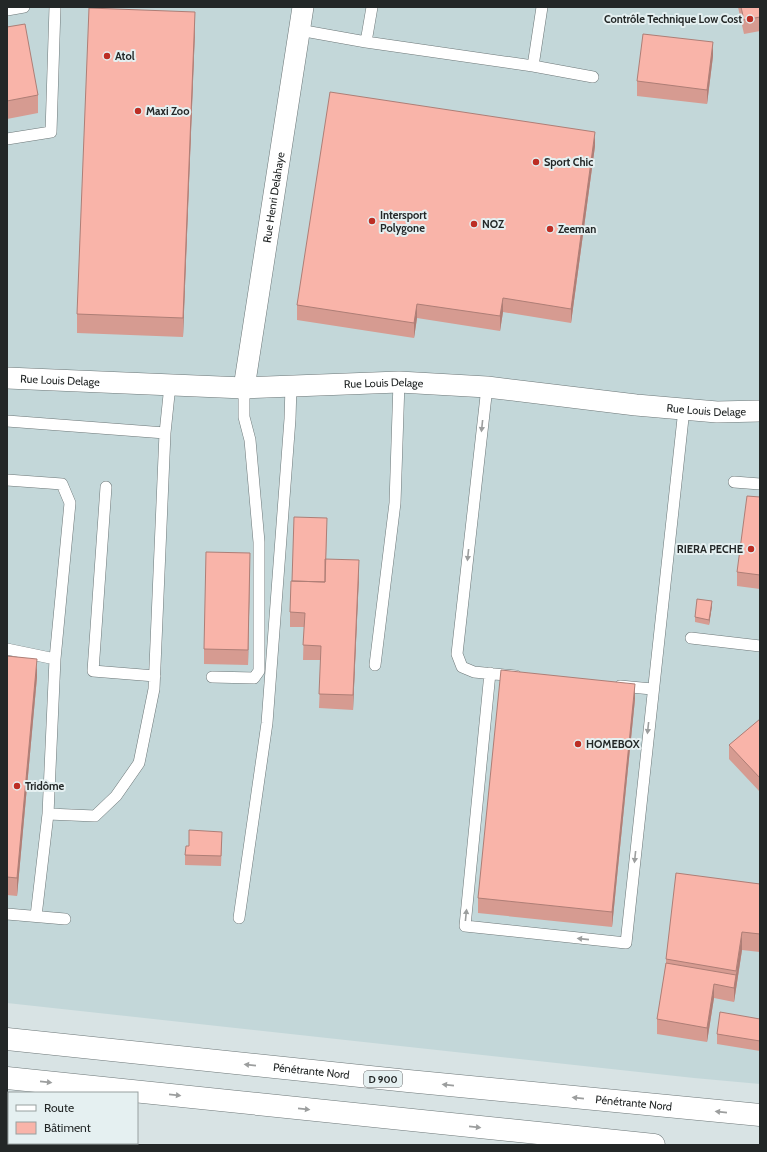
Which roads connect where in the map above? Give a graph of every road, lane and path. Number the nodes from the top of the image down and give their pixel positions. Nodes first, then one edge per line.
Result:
1 (24, 7) edge
2 (55, 7) edge
3 (303, 7) edge
4 (372, 7) edge
5 (542, 7) edge
6 (7, 10) edge
7 (299, 30) junction
8 (366, 42) junction
9 (533, 66) junction
10 (593, 78) dead end
11 (7, 139) edge
12 (7, 378) edge
13 (399, 382) junction
14 (170, 385) junction
15 (291, 386) junction
16 (487, 387) junction
17 (244, 388) junction
18 (684, 409) junction
19 (760, 411) edge
20 (7, 421) edge
21 (165, 433) junction
22 (7, 480) edge
23 (734, 482) dead end
24 (760, 484) edge
25 (106, 487) dead end
26 (691, 638) dead end
27 (760, 646) edge
28 (7, 649) edge
29 (55, 659) junction
30 (375, 665) dead end
31 (490, 673) junction
32 (155, 676) junction
33 (212, 677) dead end
34 (529, 677) edge
35 (606, 684) edge
36 (652, 689) junction
37 (48, 814) junction
38 (7, 914) edge
39 (36, 916) junction
40 (239, 918) dead end
41 (65, 919) dead end
42 (7, 1039) edge
43 (7, 1078) edge
44 (760, 1115) edge
45 (654, 1145) edge

1 - 6 lane
2 - 11 lane
3 - 7 street, Rue Henri Delahaye
4 - 8 lane
5 - 9 lane
7 - 8 lane
7 - 17 street, Rue Henri Delahaye
8 - 9 lane
9 - 10 lane
12 - 14 street, Rue Louis Delage
13 - 15 street, Rue Louis Delage
13 - 16 street, Rue Louis Delage
13 - 30 lane
14 - 17 street, Rue Louis Delage
14 - 21 lane
15 - 17 street, Rue Louis Delage
15 - 40 lane
16 - 18 street, Rue Louis Delage
16 -> 31 lane
17 - 33 lane
18 - 19 street, Rue Louis Delage
18 - 36 lane
20 - 21 lane
21 - 32 lane
22 - 29 lane
23 - 24 lane
25 - 32 lane
26 - 27 lane
28 - 29 lane
29 - 37 lane
31 - 34 lane
36 -> 31 lane
32 - 37 lane
35 - 36 lane
37 - 39 lane
38 - 39 lane
39 - 41 lane
44 -> 42 highway, Pénétrante Nord / D 900
43 -> 45 highway

